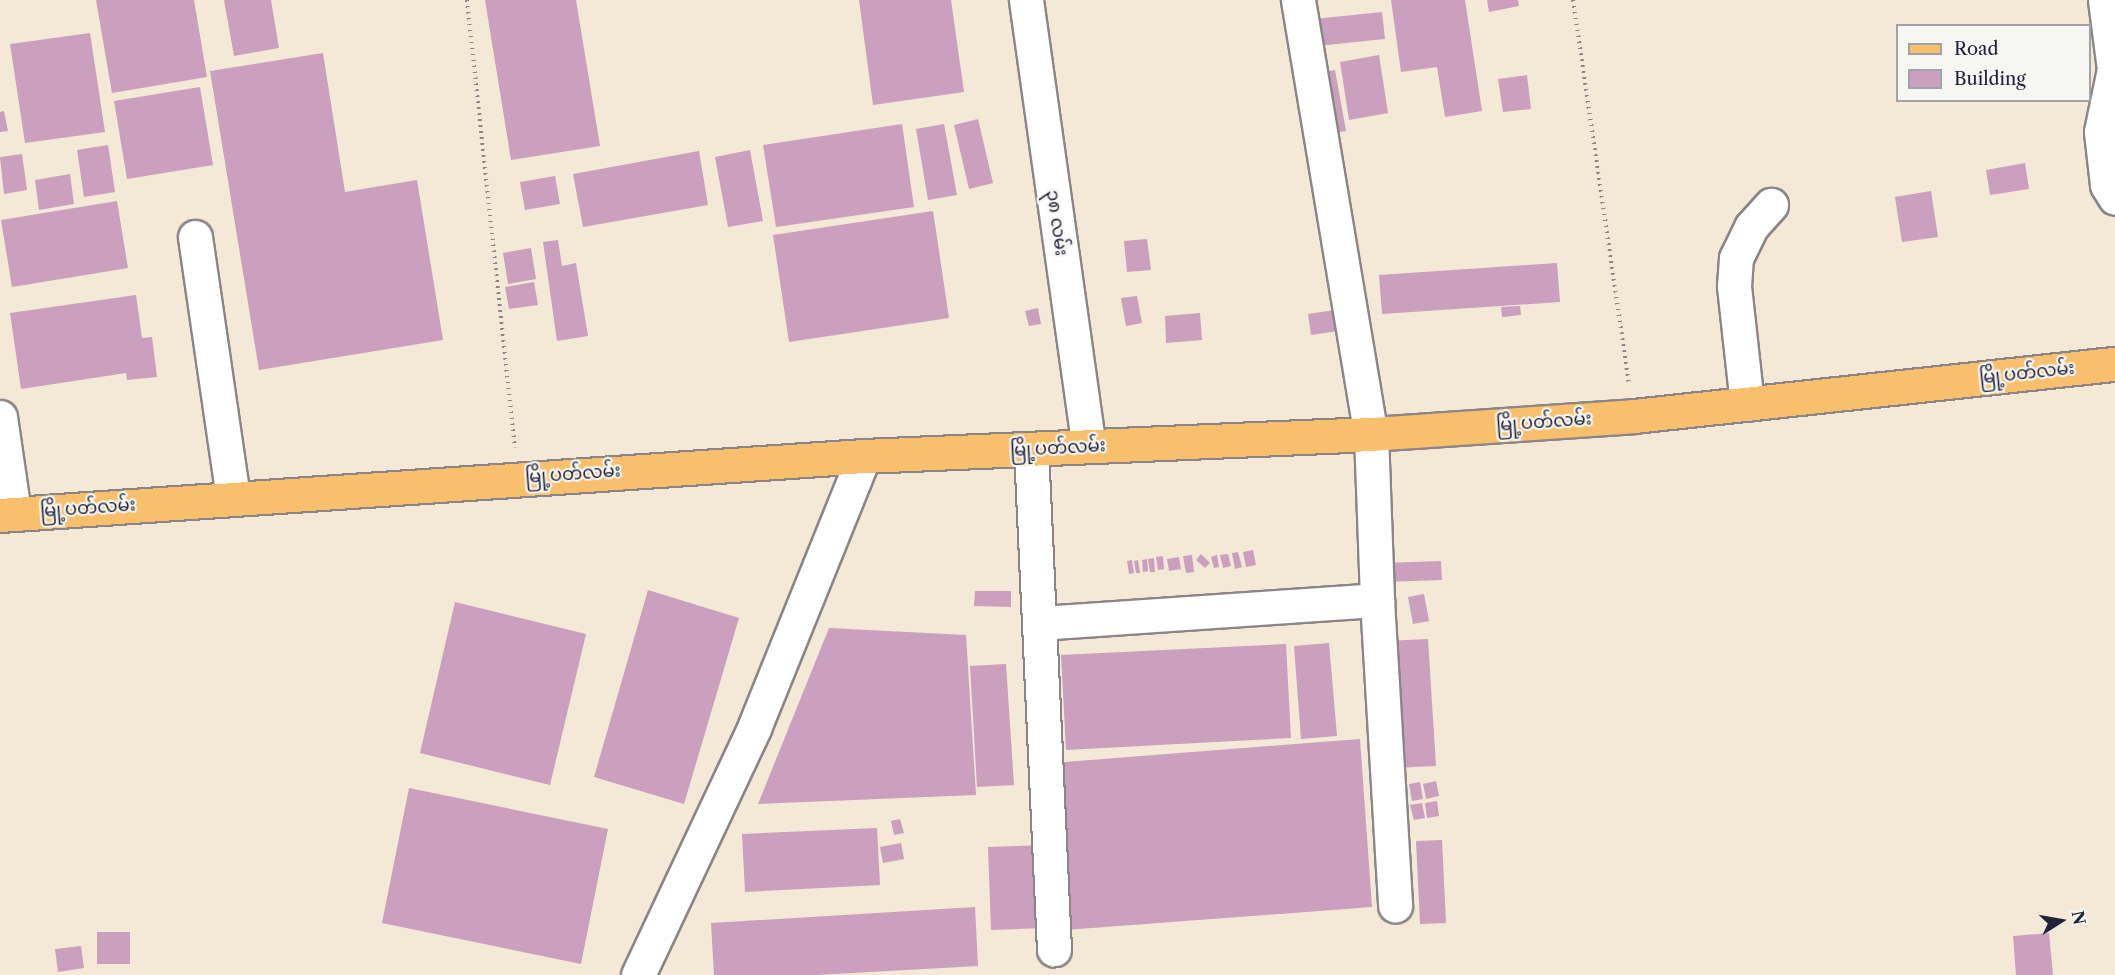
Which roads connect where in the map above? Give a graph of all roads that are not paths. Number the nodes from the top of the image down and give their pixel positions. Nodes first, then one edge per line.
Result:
1 (1026, 0) edge
2 (1298, 0) edge
3 (2105, 0) edge
4 (2115, 198) edge
5 (1771, 206) dead end
6 (195, 237) dead end
7 (2115, 364) edge
8 (1747, 404) junction
9 (0, 417) edge
10 (1371, 434) junction
11 (1089, 446) junction
12 (1031, 449) junction
13 (864, 456) junction
14 (233, 496) junction
15 (7, 514) edge
16 (1377, 600) junction
17 (1040, 623) junction
18 (1395, 905) dead end
19 (1054, 949) dead end
20 (638, 975) edge

1 - 11 street, ၃၈ လမ်း
2 - 10 street
3 - 4 street
5 - 8 street
6 - 14 street
7 - 8 main road, မြို့ပတ်လမ်း
8 - 10 main road, မြို့ပတ်လမ်း
9 - 15 street
10 - 11 main road, မြို့ပတ်လမ်း
10 - 16 street
11 - 12 main road, မြို့ပတ်လမ်း
12 - 13 main road, မြို့ပတ်လမ်း
12 - 17 street
13 - 14 main road, မြို့ပတ်လမ်း
13 - 20 street
14 - 15 main road, မြို့ပတ်လမ်း
16 - 17 street
16 - 18 street
17 - 19 street

